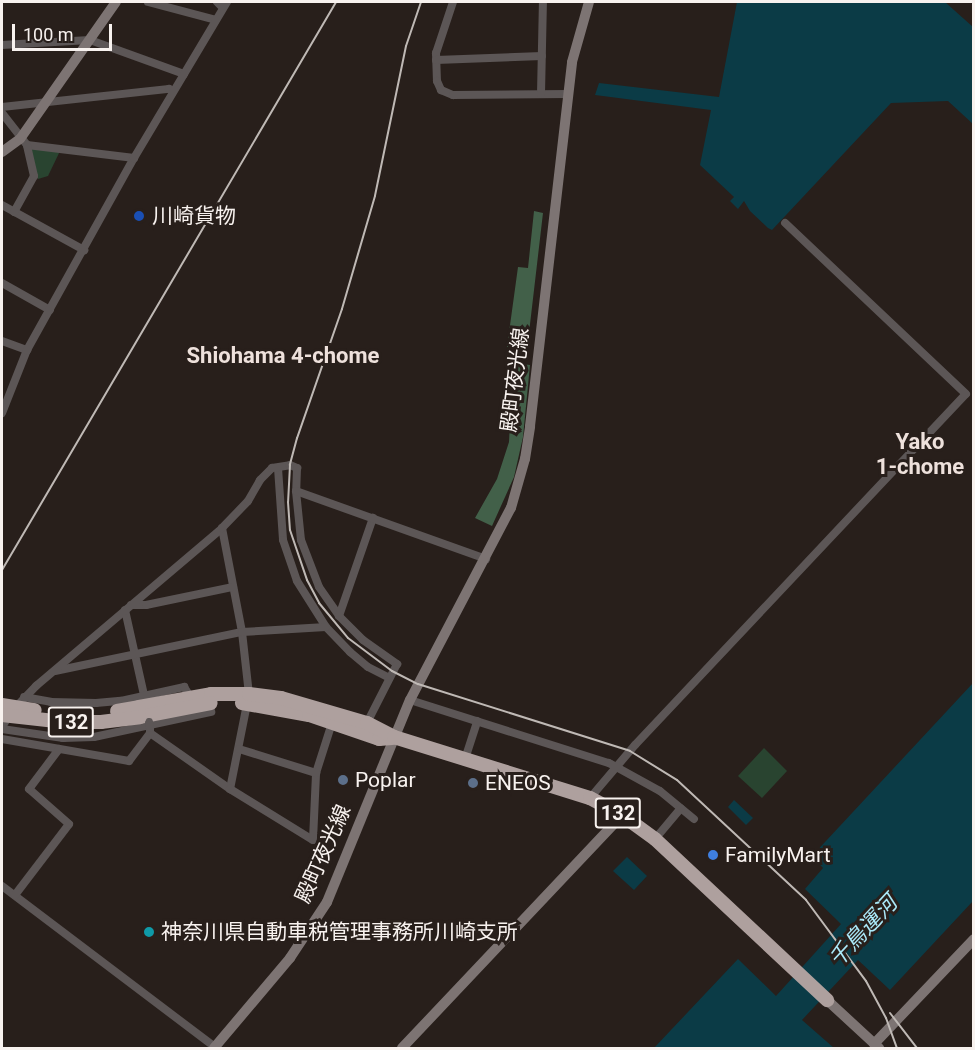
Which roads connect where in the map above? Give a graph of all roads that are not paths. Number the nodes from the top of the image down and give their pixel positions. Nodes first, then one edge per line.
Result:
1 (116, 2) edge
2 (148, 2) edge
3 (216, 2) edge
4 (453, 2) edge
5 (543, 2) edge
6 (589, 2) edge
7 (225, 5) edge
8 (216, 20) junction
9 (90, 40) junction
10 (2, 45) edge
11 (542, 56) junction
12 (436, 60) junction
13 (184, 74) junction
14 (173, 91) junction
15 (541, 94) junction
16 (568, 94) junction
17 (46, 102) junction
18 (2, 107) edge
19 (2, 113) edge
20 (23, 142) junction
21 (2, 152) edge
22 (134, 158) junction
23 (2, 205) edge
24 (14, 212) junction
25 (785, 223) dead end
26 (84, 249) junction
27 (2, 284) edge
28 (50, 310) junction
29 (2, 341) edge
30 (27, 350) junction
31 (966, 394) junction
32 (974, 401) edge
33 (2, 413) edge
34 (278, 468) junction
35 (296, 491) junction
36 (373, 518) junction
37 (222, 528) junction
38 (486, 559) junction
39 (233, 587) junction
40 (128, 608) junction
41 (339, 616) junction
42 (326, 627) junction
43 (242, 632) junction
44 (135, 654) junction
45 (53, 671) junction
46 (388, 677) junction
47 (24, 697) junction
48 (249, 699) junction
49 (410, 700) junction
50 (2, 705) edge
51 (212, 712) dead end
52 (2, 715) edge
53 (146, 717) junction
54 (477, 721) junction
55 (332, 723) junction
56 (367, 723) junction
57 (2, 728) edge
58 (394, 737) junction
59 (2, 739) edge
60 (59, 749) junction
61 (239, 749) junction
62 (465, 759) junction
63 (615, 767) junction
64 (316, 773) junction
65 (230, 789) junction
66 (590, 798) junction
67 (681, 808) junction
68 (622, 815) junction
69 (694, 819) dead end
70 (655, 839) junction
71 (2, 886) edge
72 (15, 896) junction
73 (974, 939) edge
74 (827, 1000) joint
75 (877, 1046) edge
76 (214, 1048) edge
77 (402, 1048) edge

1 - 9 street
2 - 8 street
3 - 7 street
4 - 12 street
5 - 11 street
6 - 16 street, 殿町夜光線
7 - 8 street
8 - 13 street
9 - 10 street
9 - 13 street
9 - 17 street
11 - 12 street
11 - 15 street
12 - 15 street
13 - 14 street
14 - 17 street
14 - 22 street
15 - 16 street
16 - 38 street, 殿町夜光線
17 - 18 street
17 - 20 street
19 - 20 street
20 - 21 street
20 - 22 street
20 - 24 street
22 - 26 street
23 - 24 street
24 - 26 street
25 - 31 street
26 - 28 street
27 - 28 street
28 - 30 street
29 - 30 street
30 - 33 street
31 - 32 street
31 - 63 street
34 - 35 street
34 - 37 street
34 - 42 street
35 - 36 street
35 - 41 street
36 - 38 street
36 - 41 street
37 - 39 street
37 - 40 street
38 - 49 street, 殿町夜光線
39 - 40 street
39 - 43 street
40 - 44 street
40 - 45 street
41 - 46 street
42 - 43 street
42 - 46 street
43 - 44 street
43 - 48 street
44 - 45 street
44 - 53 street
45 - 47 street
46 - 56 street
47 - 53 street
47 - 57 street
48 - 53 highway, 132
48 - 53 highway, 132
48 - 55 highway, 132
48 - 56 highway, 132
48 - 61 street
49 - 54 street
49 - 58 street, 殿町夜光線
50 - 53 highway, 132, bridge
51 - 57 street
52 - 53 highway, 132, bridge
53 - 60 street
53 - 65 street
54 - 62 street
54 - 63 street
55 - 58 highway, 132
55 - 64 street
56 - 58 highway, 132
58 - 62 highway, 132
58 - 76 street, 殿町夜光線
59 - 60 street
60 - 72 street
61 - 64 street
61 - 65 street
62 - 66 highway, 132
63 - 66 street
63 - 67 street
64 - 65 street
66 - 68 highway, 132
67 - 69 street
67 - 70 street
68 - 70 highway, 132
68 - 77 street
70 - 74 highway, 132
71 - 72 street
72 - 76 street
73 - 75 street
74 - 75 street, 132

